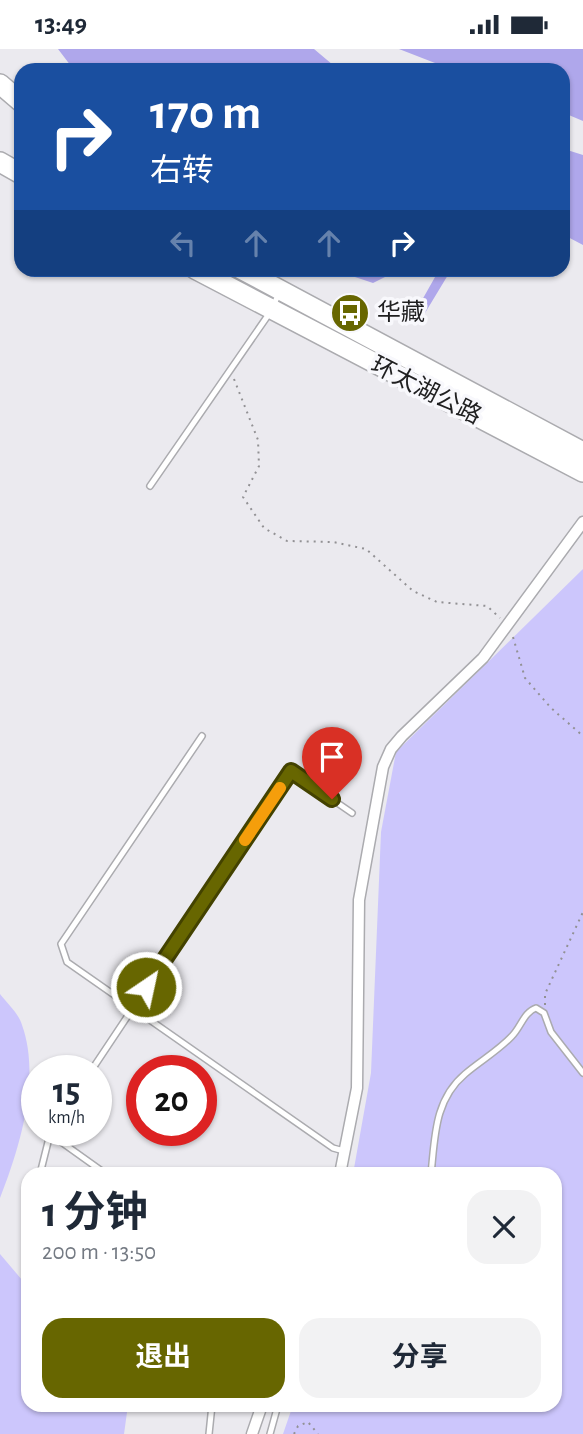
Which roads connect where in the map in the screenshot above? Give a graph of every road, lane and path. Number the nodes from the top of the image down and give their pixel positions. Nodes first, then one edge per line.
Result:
1 (0, 84) edge
2 (14, 96) edge
3 (209, 277) edge
4 (254, 277) edge
5 (279, 293) junction
6 (271, 311) junction
7 (230, 370) junction
8 (583, 452) edge
9 (583, 472) edge
10 (150, 486) dead end
11 (583, 521) edge
12 (507, 625) junction
13 (202, 736) dead end
14 (583, 736) edge
15 (352, 813) dead end
16 (583, 912) edge
17 (131, 1009) junction
18 (544, 1013) junction
19 (101, 1055) edge
20 (583, 1073) edge
21 (48, 1146) edge
22 (70, 1146) edge
23 (346, 1152) junction
24 (42, 1167) edge
25 (97, 1167) edge
26 (344, 1167) edge
27 (432, 1167) edge
28 (211, 1412) edge
29 (260, 1412) edge
30 (276, 1412) edge
31 (209, 1434) edge
32 (252, 1434) edge
33 (270, 1434) edge
34 (294, 1434) edge
35 (318, 1434) edge

1 - 2 highway
3 - 6 highway, 环太湖公路
4 - 5 highway, 环太湖公路
5 - 6 lane
5 - 8 highway, 环太湖公路
6 - 7 lane
6 - 9 highway, 环太湖公路
7 - 10 lane
7 - 12 path
11 - 12 street
12 - 14 path
12 - 23 street
13 - 17 lane
15 - 17 lane
16 - 18 path
17 - 19 lane
17 - 23 lane
18 - 20 lane
18 - 27 lane
21 - 24 lane
22 - 25 lane
23 - 26 street
28 - 31 lane
29 - 32 street
30 - 33 lane
34 - 35 path

